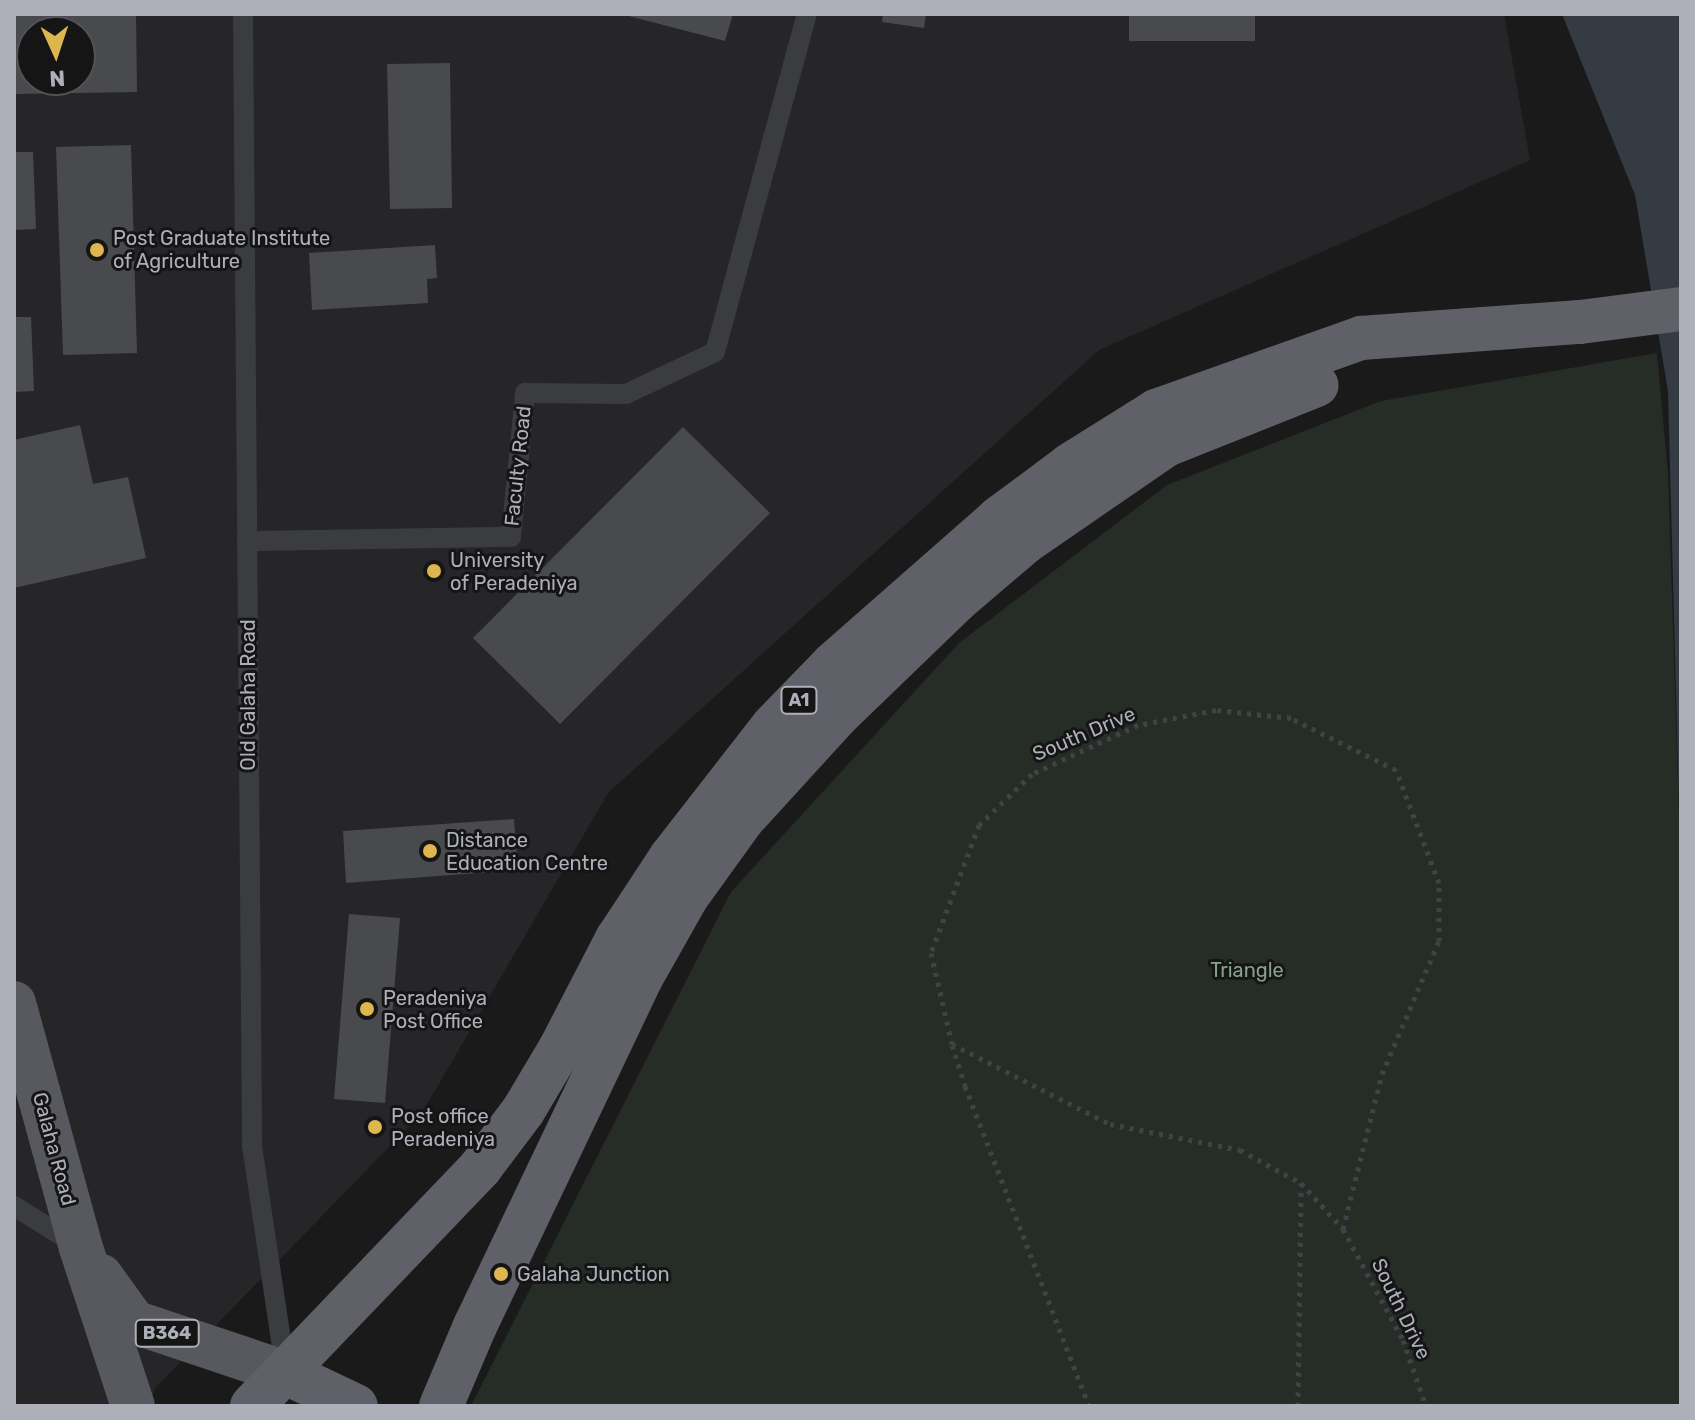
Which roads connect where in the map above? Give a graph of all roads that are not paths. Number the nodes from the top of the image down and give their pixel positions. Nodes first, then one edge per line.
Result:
1 (243, 14) edge
2 (807, 14) edge
3 (1681, 309) edge
4 (1580, 322) junction
5 (247, 541) junction
6 (14, 1003) edge
7 (14, 1206) edge
8 (81, 1248) junction
9 (286, 1373) junction
10 (133, 1406) edge
11 (252, 1406) edge
12 (356, 1406) edge
13 (441, 1406) edge

1 - 5 lane, Old Galaha Road
2 - 5 lane, Faculty Road
3 - 4 highway, A1
4 - 9 highway, A1
4 - 13 highway, A1
5 - 9 lane, Old Galaha Road
6 - 8 main road, Galaha Road / B364
7 - 8 lane
8 - 9 main road, Galaha Road / B364
8 - 10 main road, Galaha Road / B364
9 - 11 highway, A1
9 - 12 highway

